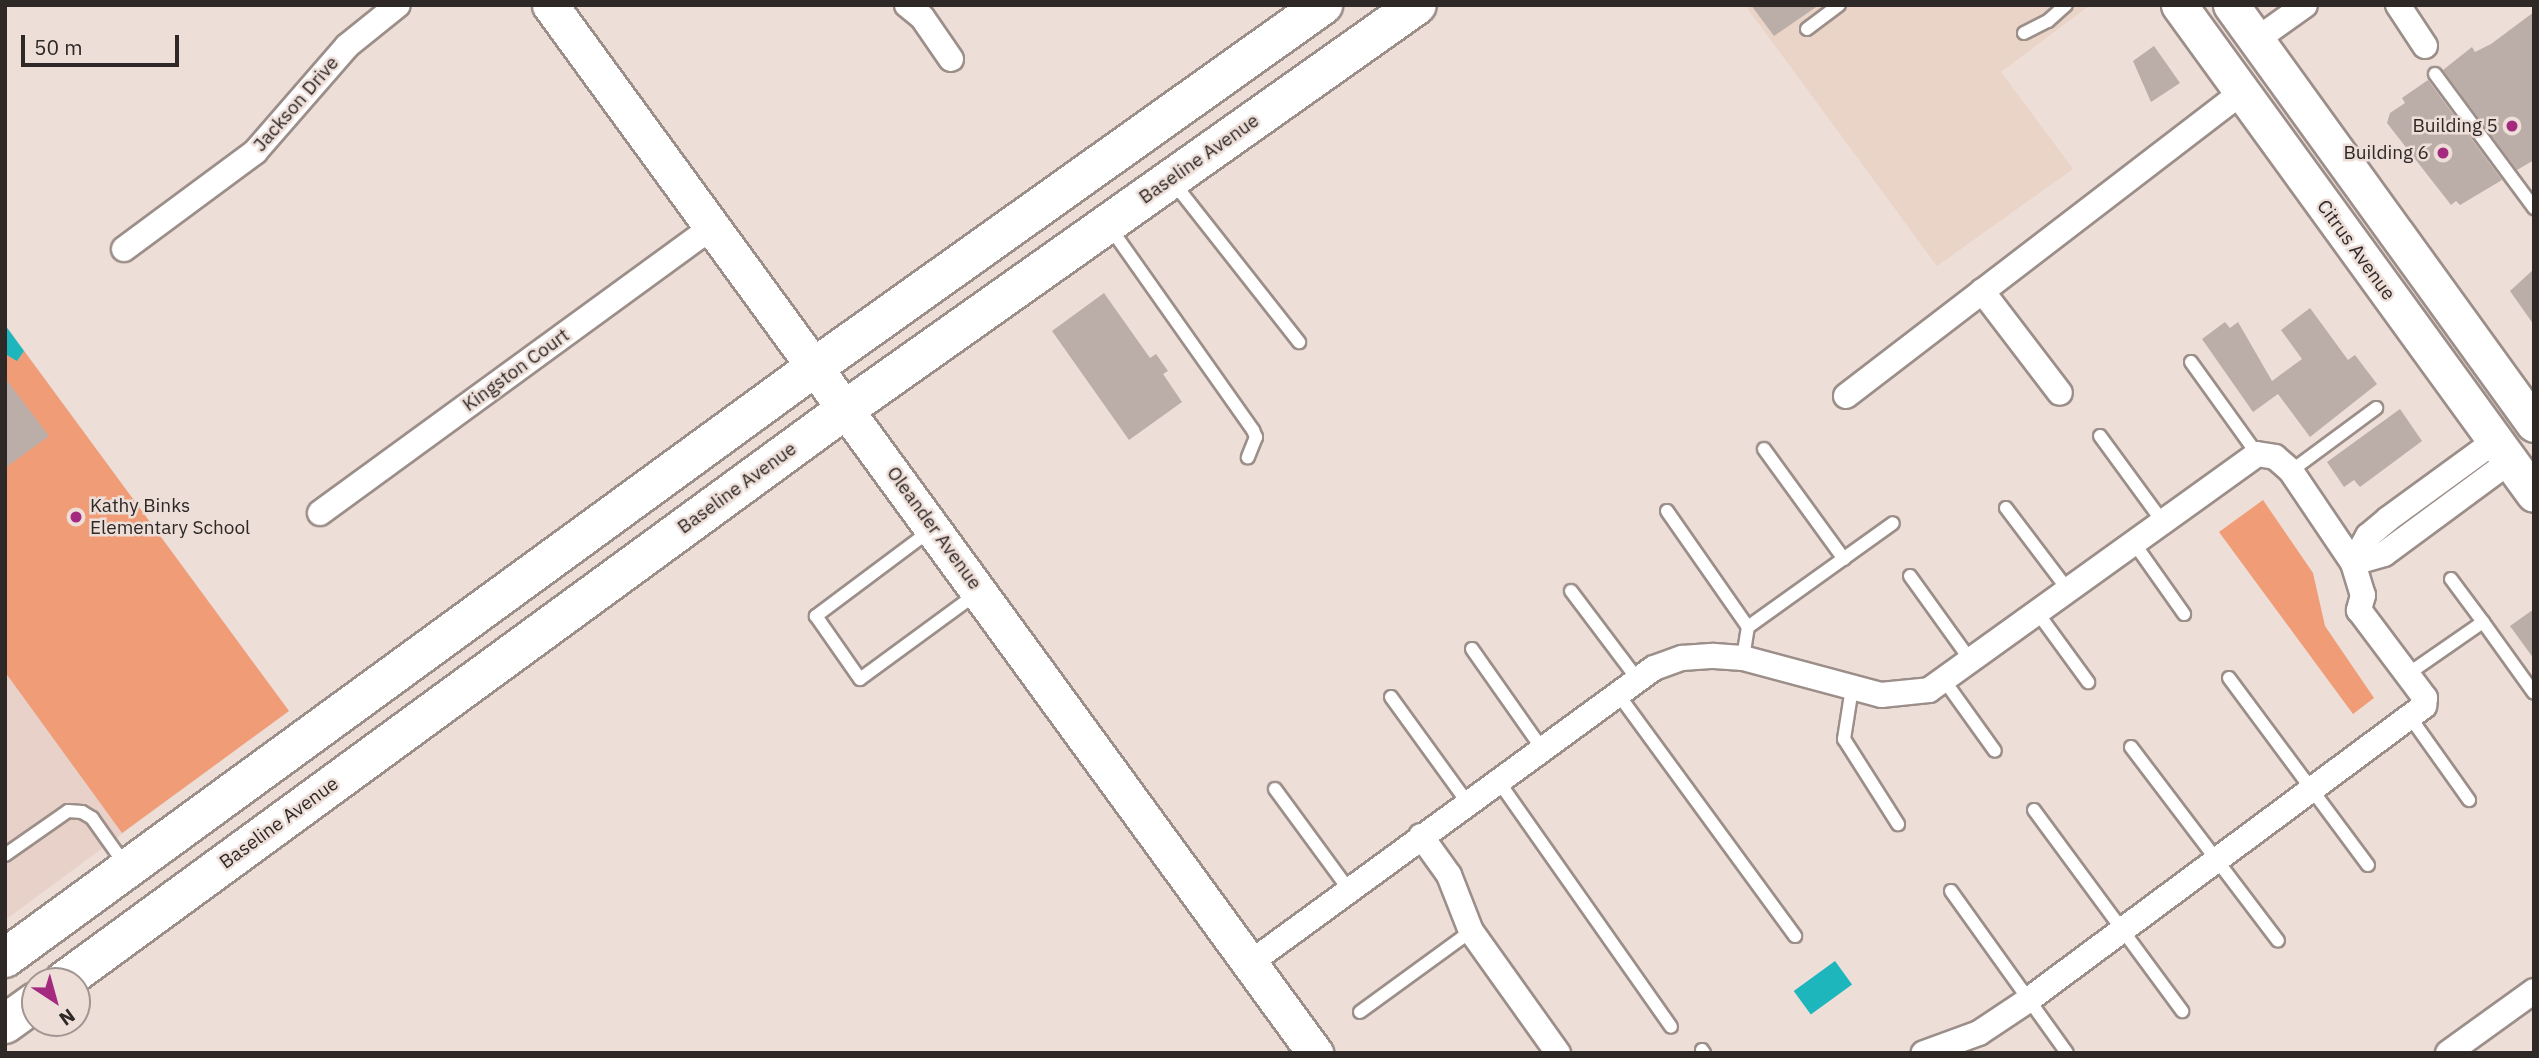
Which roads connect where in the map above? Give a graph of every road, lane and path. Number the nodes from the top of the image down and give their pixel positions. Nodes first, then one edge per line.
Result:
1 (398, 5) edge
2 (550, 5) edge
3 (907, 5) edge
4 (1324, 5) edge
5 (1417, 5) edge
6 (1839, 5) edge
7 (2066, 5) edge
8 (2179, 5) edge
9 (2231, 5) edge
10 (2305, 5) edge
11 (2398, 5) edge
12 (1807, 29) dead end
13 (2024, 33) dead end
14 (2256, 40) junction
15 (2425, 47) dead end
16 (951, 60) dead end
17 (2435, 74) dead end
18 (2242, 92) junction
19 (1170, 179) junction
20 (2534, 208) edge
21 (1107, 223) junction
22 (712, 227) junction
23 (124, 249) dead end
24 (1982, 291) junction
25 (1300, 342) dead end
26 (2191, 362) dead end
27 (815, 367) junction
28 (2060, 393) dead end
29 (1846, 396) dead end
30 (2376, 408) dead end
31 (846, 409) junction
32 (2534, 424) edge
33 (2100, 436) dead end
34 (1764, 449) dead end
35 (2502, 451) junction
36 (2256, 454) junction
37 (1248, 457) dead end
38 (2291, 471) junction
39 (2534, 494) edge
40 (2006, 508) dead end
41 (1667, 512) dead end
42 (320, 513) dead end
43 (2163, 522) junction
44 (1893, 523) dead end
45 (934, 527) junction
46 (2134, 543) junction
47 (1844, 559) junction
48 (2353, 563) junction
49 (1910, 576) dead end
50 (2451, 579) dead end
51 (2068, 590) junction
52 (980, 591) junction
53 (1571, 591) dead end
54 (2038, 612) junction
55 (2184, 614) dead end
56 (2483, 622) junction
57 (1748, 627) junction
58 (1472, 649) dead end
59 (1743, 658) junction
60 (1971, 661) junction
61 (2406, 676) junction
62 (2229, 678) dead end
63 (1638, 680) junction
64 (1944, 680) junction
65 (2088, 682) dead end
66 (1852, 688) junction
67 (2534, 693) edge
68 (1618, 695) junction
69 (1391, 697) dead end
70 (2410, 717) junction
71 (2131, 747) dead end
72 (1543, 750) junction
73 (1995, 751) dead end
74 (1499, 782) junction
75 (2311, 788) junction
76 (1275, 789) dead end
77 (2469, 800) dead end
78 (1467, 802) junction
79 (2034, 810) dead end
80 (1898, 824) dead end
81 (1422, 836) junction
82 (5, 855) edge
83 (2219, 859) junction
84 (2368, 865) dead end
85 (128, 868) junction
86 (1350, 891) junction
87 (1951, 891) dead end
88 (2123, 930) junction
89 (1471, 931) junction
90 (1795, 936) dead end
91 (2278, 941) dead end
92 (5, 958) edge
93 (1250, 963) junction
94 (83, 967) edge
95 (2534, 991) edge
96 (2030, 999) junction
97 (2182, 1011) dead end
98 (21, 1012) edge
99 (1360, 1012) dead end
100 (5, 1024) edge
101 (1671, 1027) dead end
102 (1555, 1052) edge
103 (1315, 1053) edge
104 (1924, 1053) edge
105 (2067, 1053) edge
106 (2448, 1053) edge

1 - 23 street, Jackson Drive
2 - 22 street, Oleander Avenue
3 - 16 street
4 - 27 main road
5 - 19 main road, Baseline Avenue
6 - 12 lane
7 - 13 lane
8 - 18 street, Citrus Avenue
9 - 14 street
10 - 14 street
11 - 15 street
14 - 32 street
17 - 20 lane
18 - 24 street
18 - 35 street, Citrus Avenue
19 - 21 main road, Baseline Avenue
19 - 25 lane
21 - 31 main road, Baseline Avenue
21 - 37 lane
22 - 27 street, Oleander Avenue
22 - 42 street, Kingston Court
24 - 28 street
24 - 29 street
26 - 36 lane
27 - 31 street, Oleander Avenue
27 - 85 main road
30 - 38 lane
31 - 45 street, Oleander Avenue
31 - 94 main road, Baseline Avenue
33 - 43 lane
34 - 47 lane
35 - 39 street, Citrus Avenue
35 - 48 street
36 - 38 street
36 - 43 street
38 - 48 street
40 - 51 lane
41 - 57 lane
43 - 46 street
44 - 47 lane
45 - 52 street, Oleander Avenue
45 - 52 lane
46 - 51 street
46 - 55 lane
47 - 57 lane
48 - 61 street
49 - 60 lane
50 - 56 lane
51 - 54 street
52 - 93 street, Oleander Avenue
53 - 63 lane
54 - 60 street
54 - 65 lane
56 - 61 lane
56 - 67 lane
57 - 59 lane
58 - 72 lane
59 - 63 street
59 - 66 street
60 - 64 street
61 - 70 street
62 - 75 lane
63 - 68 street
64 - 66 street
64 - 73 lane
66 - 80 lane
68 - 72 street
68 - 90 lane
69 - 78 lane
70 - 75 street
70 - 77 lane
71 - 83 lane
72 - 74 street
74 - 78 street
74 - 101 lane
75 - 83 street
75 - 84 lane
76 - 86 lane
78 - 81 street
79 - 88 lane
81 - 86 street
81 - 89 street
82 - 85 lane
83 - 88 street
83 - 91 lane
85 - 92 main road
86 - 93 street
87 - 96 lane
88 - 96 street
88 - 97 lane
89 - 99 lane
89 - 102 street
93 - 103 street, Oleander Avenue
95 - 106 street
96 - 104 street
96 - 105 lane
98 - 100 main road

